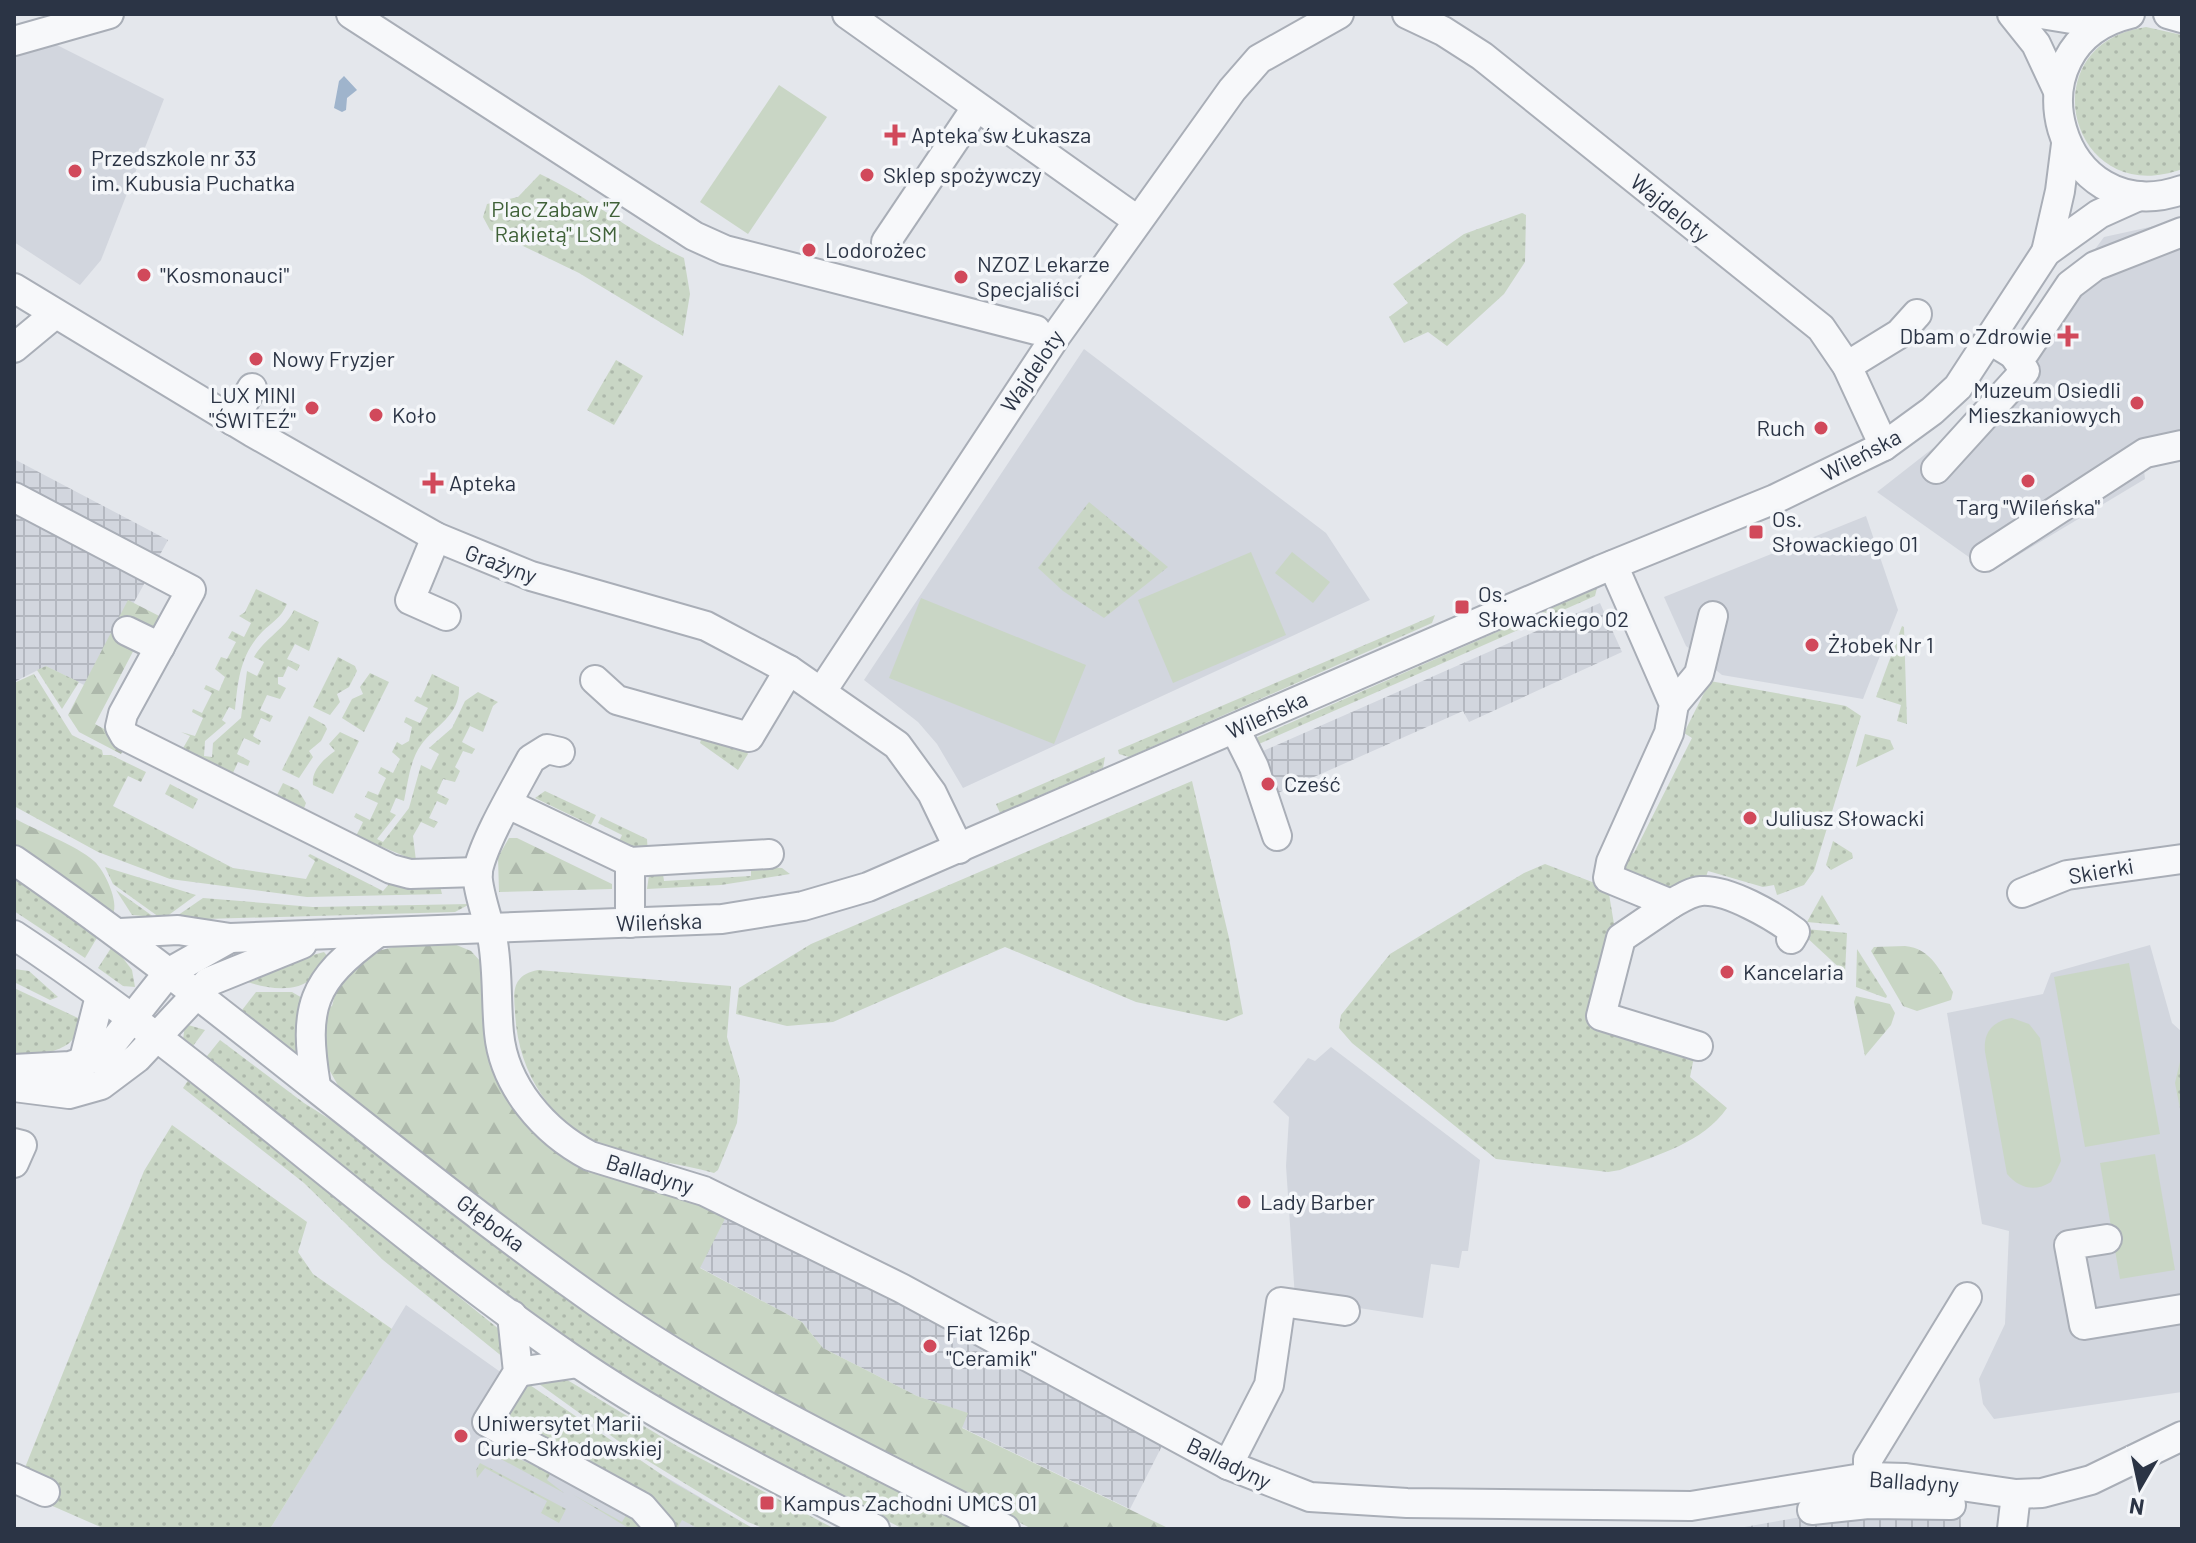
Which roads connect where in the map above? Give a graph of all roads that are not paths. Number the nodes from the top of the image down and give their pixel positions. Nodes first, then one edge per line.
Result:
1 (109, 14) edge
2 (351, 14) edge
3 (847, 14) edge
4 (1339, 14) edge
5 (1407, 14) edge
6 (2012, 14) edge
7 (2041, 14) edge
8 (2130, 14) edge
9 (2168, 14) edge
10 (2182, 18) edge
11 (2102, 24) junction
12 (14, 41) edge
13 (2058, 91) junction
14 (976, 108) junction
15 (2066, 144) junction
16 (2182, 190) edge
17 (2139, 196) junction
18 (1137, 220) junction
19 (2182, 232) edge
20 (886, 242) dead end
21 (2046, 252) junction
22 (14, 288) edge
23 (55, 314) junction
24 (1917, 314) dead end
25 (1036, 330) dead end
26 (2001, 346) junction
27 (14, 348) edge
28 (1847, 366) junction
29 (252, 388) dead end
30 (233, 421) junction
31 (2182, 445) edge
32 (1884, 446) junction
33 (1936, 469) dead end
34 (14, 497) edge
35 (436, 537) junction
36 (1985, 557) dead end
37 (1617, 577) junction
38 (446, 616) dead end
39 (1713, 616) dead end
40 (127, 631) dead end
41 (160, 647) junction
42 (789, 670) junction
43 (595, 680) dead end
44 (822, 691) junction
45 (1674, 704) junction
46 (1235, 729) junction
47 (560, 752) dead end
48 (508, 804) junction
49 (1277, 836) dead end
50 (959, 849) junction
51 (769, 854) dead end
52 (2182, 859) edge
53 (14, 860) edge
54 (630, 862) junction
55 (478, 872) junction
56 (2022, 893) dead end
57 (1671, 904) junction
58 (630, 923) junction
59 (490, 927) junction
60 (120, 933) junction
61 (378, 933) junction
62 (14, 935) edge
63 (346, 935) junction
64 (230, 938) junction
65 (1791, 939) dead end
66 (168, 973) junction
67 (193, 993) junction
68 (100, 996) junction
69 (132, 1020) junction
70 (155, 1038) junction
71 (1698, 1046) dead end
72 (83, 1063) junction
73 (14, 1069) edge
74 (316, 1086) junction
75 (14, 1087) edge
76 (14, 1143) edge
77 (14, 1163) edge
78 (2107, 1239) dead end
79 (1967, 1297) dead end
80 (2182, 1309) edge
81 (1345, 1311) dead end
82 (512, 1315) junction
83 (578, 1363) junction
84 (518, 1372) junction
85 (2182, 1436) edge
86 (1228, 1465) junction
87 (1868, 1477) junction
88 (14, 1478) edge
89 (45, 1492) dead end
90 (2016, 1494) junction
91 (1951, 1505) dead end
92 (1812, 1508) edge
93 (661, 1529) edge
94 (875, 1529) edge
95 (1005, 1529) edge
96 (2012, 1529) edge

1 - 12 street
2 - 25 street
3 - 14 street
4 - 18 street, Wajdeloty
5 - 28 street, Wajdeloty
6 - 13 street
7 - 11 street
8 - 11 street
9 - 10 street
11 - 13 street
13 - 15 street
14 - 18 street
14 - 20 street
15 - 17 street
15 - 21 street, Wileńska
16 - 17 street
17 - 21 street, Wileńska
18 - 44 street, Wajdeloty
19 - 26 street
21 - 26 street, Wileńska
22 - 23 street, Grażyny
23 - 27 street
23 - 30 street, Grażyny
24 - 28 street
26 - 32 street, Wileńska
26 - 33 street
28 - 32 street, Wajdeloty
29 - 30 street
30 - 35 street, Grażyny
31 - 36 street
32 - 37 street, Wileńska
34 - 41 street
35 - 38 street
35 - 42 street, Grażyny
37 - 45 street
37 - 46 street, Wileńska
39 - 45 street
40 - 41 street
41 - 55 street
42 - 43 street
42 - 44 street, Grażyny
44 - 50 street, Grażyny
45 - 57 street
46 - 49 street
46 - 50 street, Wileńska
47 - 48 street
48 - 54 street
48 - 55 street
50 - 58 street, Wileńska
51 - 54 street
52 - 56 street, Skierki
53 - 60 street, Głęboka
54 - 58 street
55 - 59 street, Balladyny
57 - 65 street
57 - 71 street
58 - 59 street, Wileńska
59 - 61 street, Wileńska
59 - 86 street, Balladyny
60 - 64 street, Wileńska
60 - 66 street, Głęboka
61 - 63 street, Wileńska
61 - 74 street
62 - 68 street
63 - 64 street, Wileńska
63 - 67 street, Wileńska
64 - 66 street, Wileńska
66 - 67 street, Głęboka
66 - 69 street
67 - 69 street
67 - 70 street
67 - 74 street, Głęboka
68 - 69 street
68 - 72 street
69 - 70 street
69 - 72 street
70 - 75 street
70 - 82 street
72 - 73 street
74 - 95 street, Głęboka
76 - 77 street
78 - 80 street
79 - 87 street
81 - 86 street
82 - 83 street
82 - 84 street
83 - 84 street
83 - 94 street
84 - 93 street
85 - 90 street, Balladyny
86 - 92 street, Balladyny
87 - 90 street, Balladyny
87 - 92 street, Balladyny
88 - 89 street
90 - 96 street
91 - 92 street

